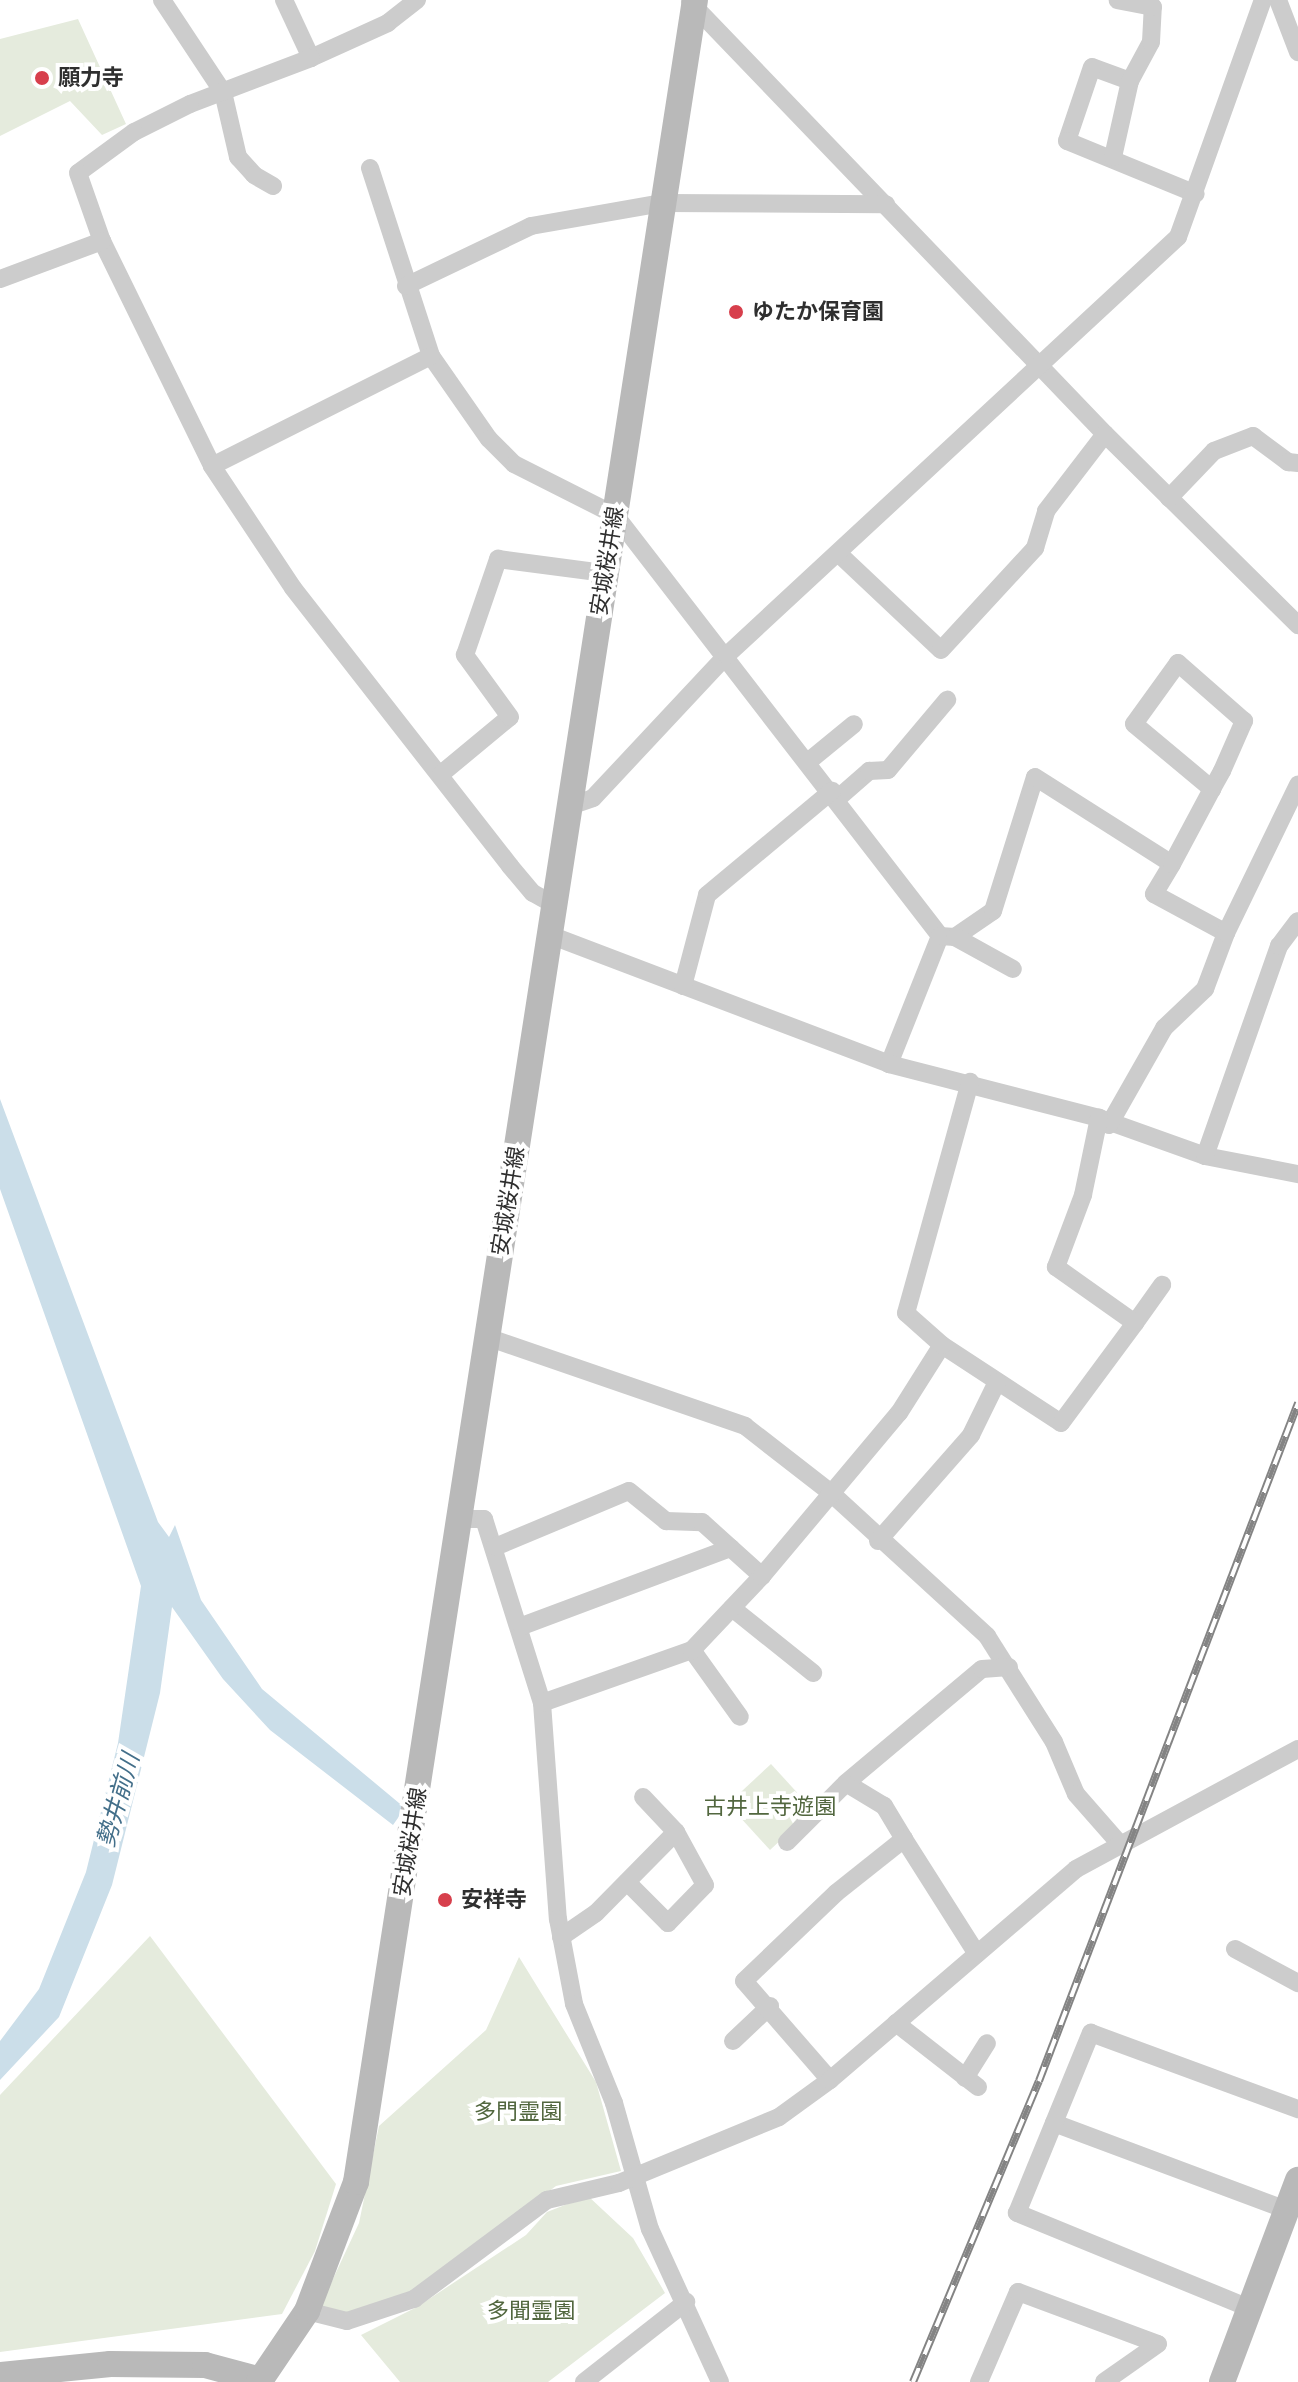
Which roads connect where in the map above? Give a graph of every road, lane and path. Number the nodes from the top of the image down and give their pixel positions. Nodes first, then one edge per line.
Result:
1 (162, 0) edge
2 (284, 0) edge
3 (417, 0) edge
4 (1118, 0) edge
5 (1263, 0) edge
6 (1278, 0) edge
7 (693, 2) edge
8 (1298, 52) edge
9 (311, 58) junction
10 (1130, 81) junction
11 (223, 92) junction
12 (1113, 157) junction
13 (370, 168) dead end
14 (273, 186) dead end
15 (1196, 194) junction
16 (663, 203) junction
17 (886, 204) junction
18 (102, 241) junction
19 (0, 279) edge
20 (406, 286) junction
21 (431, 356) junction
22 (1038, 363) junction
23 (1105, 434) junction
24 (1298, 463) edge
25 (212, 466) junction
26 (1169, 498) junction
27 (615, 515) junction
28 (838, 553) junction
29 (605, 573) junction
30 (1298, 625) edge
31 (727, 655) junction
32 (947, 700) dead end
33 (854, 724) dead end
34 (809, 761) junction
35 (441, 774) junction
36 (1298, 785) edge
37 (1212, 789) junction
38 (835, 795) junction
39 (570, 806) junction
40 (1172, 864) junction
41 (555, 905) junction
42 (1298, 921) edge
43 (1226, 933) junction
44 (550, 935) junction
45 (948, 936) junction
46 (1013, 969) dead end
47 (683, 986) junction
48 (889, 1064) junction
49 (970, 1082) junction
50 (1104, 1122) junction
51 (1205, 1156) junction
52 (1298, 1174) edge
53 (1162, 1285) dead end
54 (1135, 1323) junction
55 (487, 1337) junction
56 (942, 1345) junction
57 (997, 1382) junction
58 (831, 1493) junction
59 (460, 1519) junction
60 (878, 1541) junction
61 (495, 1547) junction
62 (731, 1548) junction
63 (762, 1576) junction
64 (732, 1608) junction
65 (522, 1626) junction
66 (692, 1650) junction
67 (1009, 1667) junction
68 (813, 1673) dead end
69 (542, 1703) junction
70 (740, 1717) dead end
71 (1298, 1749) edge
72 (846, 1783) junction
73 (643, 1797) dead end
74 (676, 1832) junction
75 (904, 1839) junction
76 (787, 1842) dead end
77 (1119, 1843) junction
78 (627, 1882) junction
79 (561, 1937) junction
80 (1235, 1949) dead end
81 (977, 1954) junction
82 (1298, 1983) edge
83 (770, 2006) junction
84 (896, 2023) junction
85 (733, 2041) dead end
86 (987, 2043) dead end
87 (830, 2080) junction
88 (1298, 2109) edge
89 (1054, 2123) junction
90 (633, 2175) junction
91 (1298, 2180) edge
92 (1287, 2210) junction
93 (686, 2302) junction
94 (1249, 2308) junction
95 (307, 2311) junction
96 (6, 2377) edge
97 (261, 2381) edge
98 (584, 2382) edge
99 (720, 2382) edge
100 (979, 2382) edge
101 (1104, 2382) edge
102 (1222, 2382) edge

1 - 11 street
2 - 9 street
3 - 9 street
4 - 10 street
5 - 15 street
6 - 8 street
7 - 16 main road, 安城桜井線
7 - 17 street
9 - 11 street
10 - 12 street
10 - 12 street
11 - 14 street
11 - 18 street
12 - 15 street
13 - 20 street
15 - 22 street
16 - 17 street
16 - 20 street
16 - 27 main road, 安城桜井線
17 - 22 street
18 - 19 street
18 - 25 street
20 - 21 street
21 - 25 street
21 - 27 street
22 - 23 street
22 - 28 street
23 - 26 street
23 - 28 street
24 - 26 street
25 - 35 street
26 - 30 street
27 - 29 main road, 安城桜井線
27 - 31 street
28 - 31 street
29 - 35 street
29 - 39 main road, 安城桜井線
31 - 34 street
31 - 39 street
32 - 38 street
33 - 34 street
34 - 38 street
35 - 41 street
36 - 43 street
37 - 37 street
37 - 40 street
38 - 45 street
38 - 47 street
39 - 41 main road, 安城桜井線
40 - 43 street
40 - 45 street
41 - 44 main road, 安城桜井線
42 - 51 street
43 - 50 street
44 - 47 street
44 - 55 main road, 安城桜井線
45 - 46 street
45 - 48 street
47 - 48 street
48 - 49 street
49 - 50 street
49 - 56 street
50 - 51 street
50 - 54 street
51 - 52 street
53 - 54 street
54 - 57 street
55 - 58 street
55 - 59 main road, 安城桜井線
56 - 57 street
56 - 58 street
57 - 60 street
58 - 60 street
58 - 63 street
59 - 61 street
59 - 95 main road, 安城桜井線
60 - 67 street
61 - 62 street
61 - 65 street
62 - 63 street
62 - 65 street
63 - 64 street
64 - 66 street
64 - 68 street
65 - 69 street
66 - 69 street
66 - 70 street
67 - 72 street
67 - 77 street
69 - 79 street
71 - 77 street
72 - 75 street
72 - 76 street
73 - 74 street
74 - 78 street
74 - 78 street
75 - 81 street
75 - 83 street
77 - 81 street
78 - 79 street
79 - 90 street
80 - 82 street
81 - 84 street
83 - 85 street
83 - 87 street
84 - 86 street
84 - 87 street
87 - 90 street
88 - 89 street
89 - 92 street
89 - 94 street
90 - 93 street
90 - 95 street
91 - 92 main road
92 - 94 main road
93 - 98 street
93 - 99 street
94 - 102 main road
95 - 97 main road, 安城桜井線
96 - 97 main road
100 - 101 street

